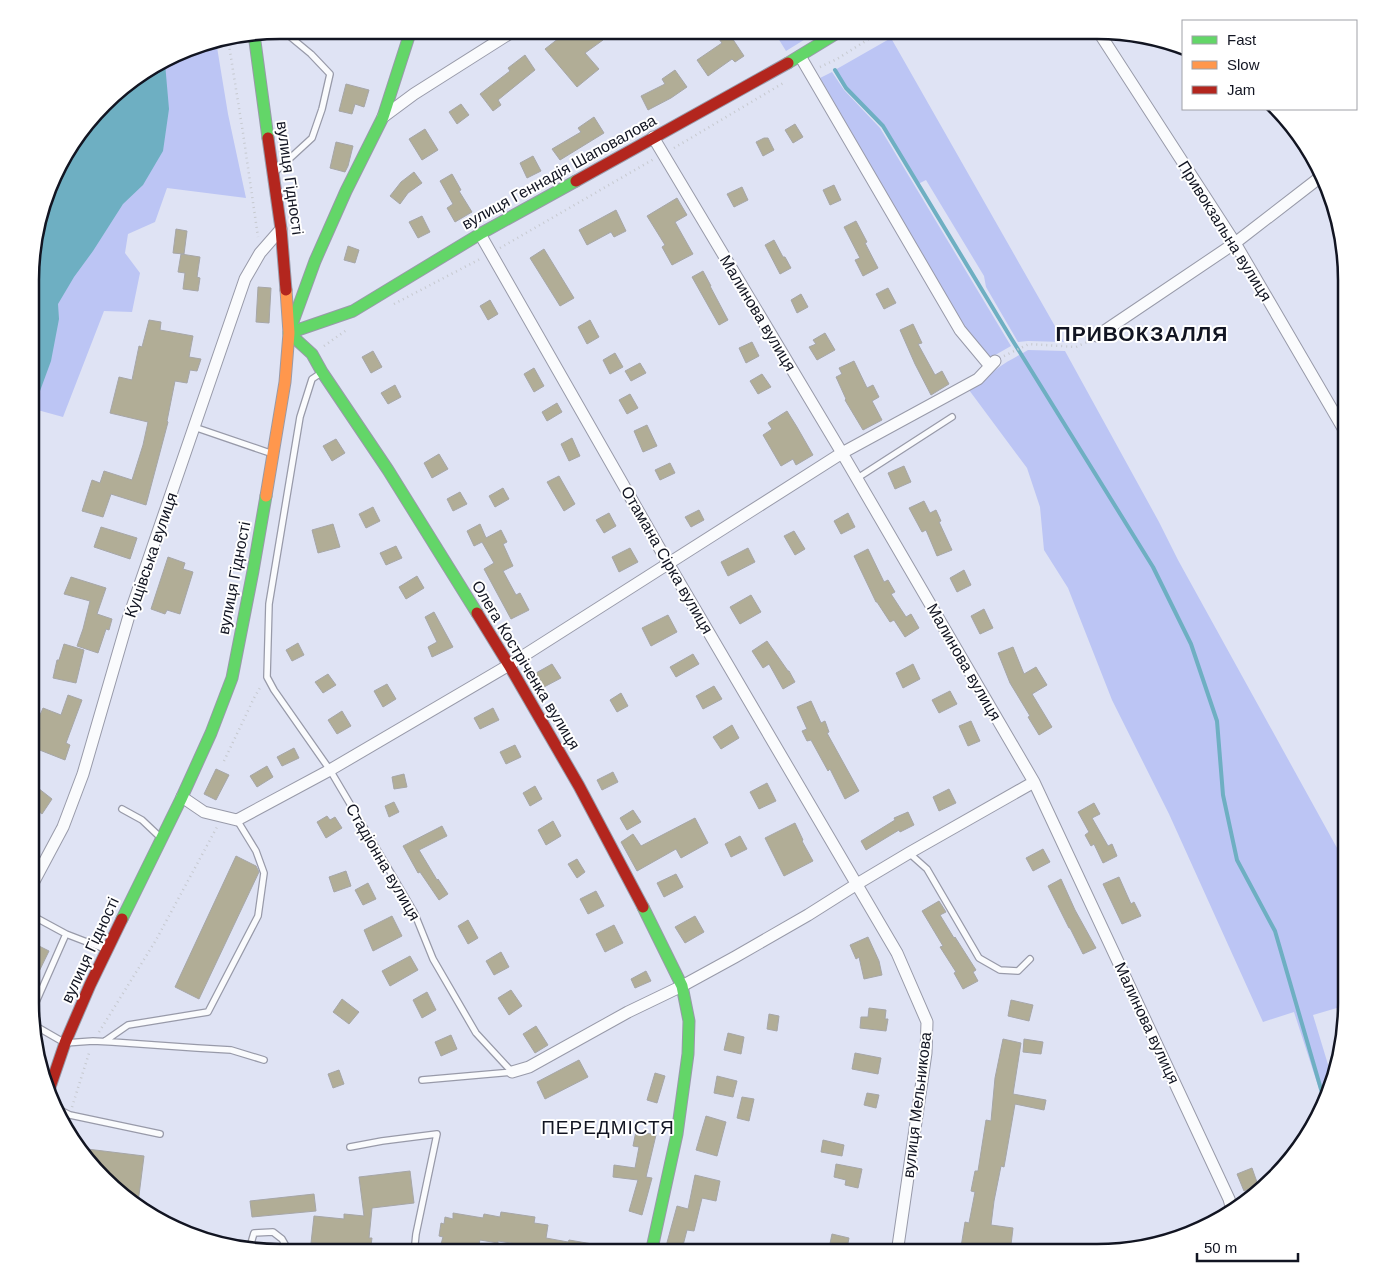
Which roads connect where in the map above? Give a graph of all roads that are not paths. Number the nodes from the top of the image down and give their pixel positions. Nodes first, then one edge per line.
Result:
1 (293, 39) edge
2 (408, 39) edge
3 (501, 39) edge
4 (827, 39) edge
5 (1104, 39) edge
6 (255, 40) edge
7 (797, 57) junction
8 (382, 118) junction
9 (653, 138) junction
10 (273, 174) junction
11 (1316, 180) edge
12 (281, 229) junction
13 (480, 234) junction
14 (1235, 243) junction
15 (289, 333) junction
16 (1097, 336) road end
17 (322, 372) junction
18 (952, 417) dead end
19 (1338, 420) edge
20 (194, 428) junction
21 (273, 454) junction
22 (842, 454) junction
23 (856, 479) junction
24 (668, 563) junction
25 (509, 664) junction
26 (330, 770) junction
27 (1034, 782) junction
28 (182, 797) junction
29 (122, 808) dead end
30 (237, 820) junction
31 (161, 838) junction
32 (909, 853) junction
33 (39, 872) edge
34 (857, 884) junction
35 (39, 919) edge
36 (66, 934) junction
37 (107, 950) junction
38 (1030, 959) dead end
39 (682, 986) junction
40 (39, 995) edge
41 (40, 1028) edge
42 (105, 1042) junction
43 (65, 1043) junction
44 (264, 1060) dead end
45 (512, 1072) junction
46 (422, 1080) dead end
47 (52, 1081) edge
48 (65, 1113) edge
49 (160, 1134) dead end
50 (350, 1147) dead end
51 (1230, 1205) edge
52 (251, 1242) edge
53 (285, 1244) edge
54 (415, 1244) edge
55 (653, 1244) edge
56 (898, 1244) edge

1 - 10 lane
2 - 8 street
3 - 8 street
4 - 7 street, вулиця Геннадія Шаповалова
5 - 14 street, Привокзальна вулиця
6 - 10 street, вулиця Гідності
7 - 9 street, вулиця Геннадія Шаповалова
7 - 22 street
8 - 15 street
9 - 13 street, вулиця Геннадія Шаповалова
9 - 22 street, Малинова вулиця
10 - 12 street, вулиця Гідності
11 - 14 street
12 - 15 street, вулиця Гідності
12 - 20 street, Кущівська вулиця
13 - 15 street, вулиця Геннадія Шаповалова
13 - 24 street, Отамана Сірка вулиця
14 - 16 street
14 - 19 street, Привокзальна вулиця
15 - 17 street, Олега Костріченка вулиця
15 - 21 street, вулиця Гідності
17 - 25 street, Олега Костріченка вулиця
17 - 26 lane, Стадіонна вулиця
18 - 23 lane
20 - 21 lane
20 - 33 street, Кущівська вулиця
21 - 28 street, вулиця Гідності
22 - 23 street, Малинова вулиця
22 - 24 street
23 - 27 street, Малинова вулиця
24 - 25 street
24 - 34 street, Отамана Сірка вулиця
25 - 26 street
25 - 39 street, Олега Костріченка вулиця
26 - 30 street
26 - 45 lane, Стадіонна вулиця
27 - 32 street
27 - 51 street, Малинова вулиця
28 - 30 street
28 - 31 street, вулиця Гідності
29 - 31 lane
30 - 42 lane
31 - 37 street, вулиця Гідності
32 - 34 street
32 - 38 lane
34 - 39 street
34 - 56 street, вулиця Мельникова
35 - 36 lane
36 - 37 lane
36 - 40 lane
37 - 43 street, вулиця Гідності
39 - 45 street
39 - 55 street, Олега Костріченка вулиця
41 - 43 lane
42 - 43 lane
42 - 44 lane
43 - 47 street, вулиця Гідності
45 - 46 lane
48 - 49 lane
50 - 54 lane
52 - 53 lane

